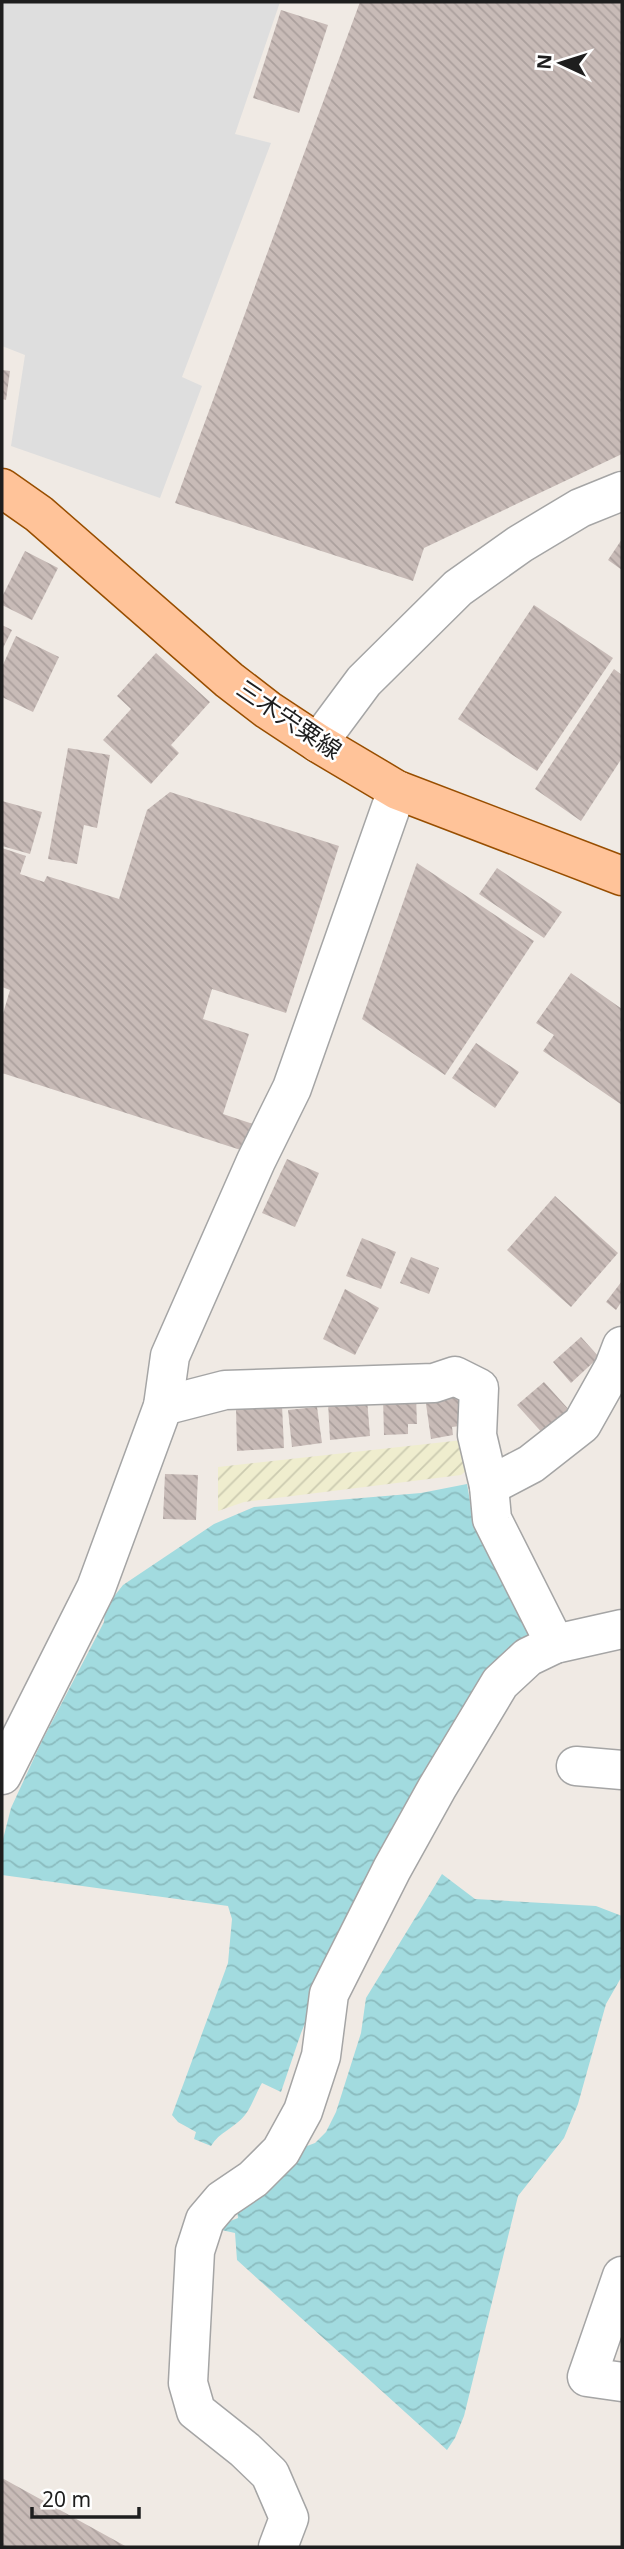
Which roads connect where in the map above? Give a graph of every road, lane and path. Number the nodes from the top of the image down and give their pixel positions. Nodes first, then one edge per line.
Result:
1 (2, 488) edge
2 (622, 491) edge
3 (318, 743) junction
4 (397, 790) junction
5 (622, 876) edge
6 (622, 1346) edge
7 (163, 1406) junction
8 (489, 1486) junction
9 (622, 1629) edge
10 (555, 1644) junction
11 (576, 1766) dead end
12 (622, 1770) edge
13 (2, 1775) edge
14 (622, 2276) edge
15 (622, 2382) edge
16 (278, 2547) edge

1 - 3 main road, 三木宍粟線
2 - 3 street
3 - 4 main road, 三木宍粟線
4 - 5 main road, 三木宍粟線
4 - 7 street
6 - 8 street
7 - 8 street
7 - 13 street
8 - 10 street
9 - 10 street
10 - 16 street
11 - 12 street
14 - 15 street

